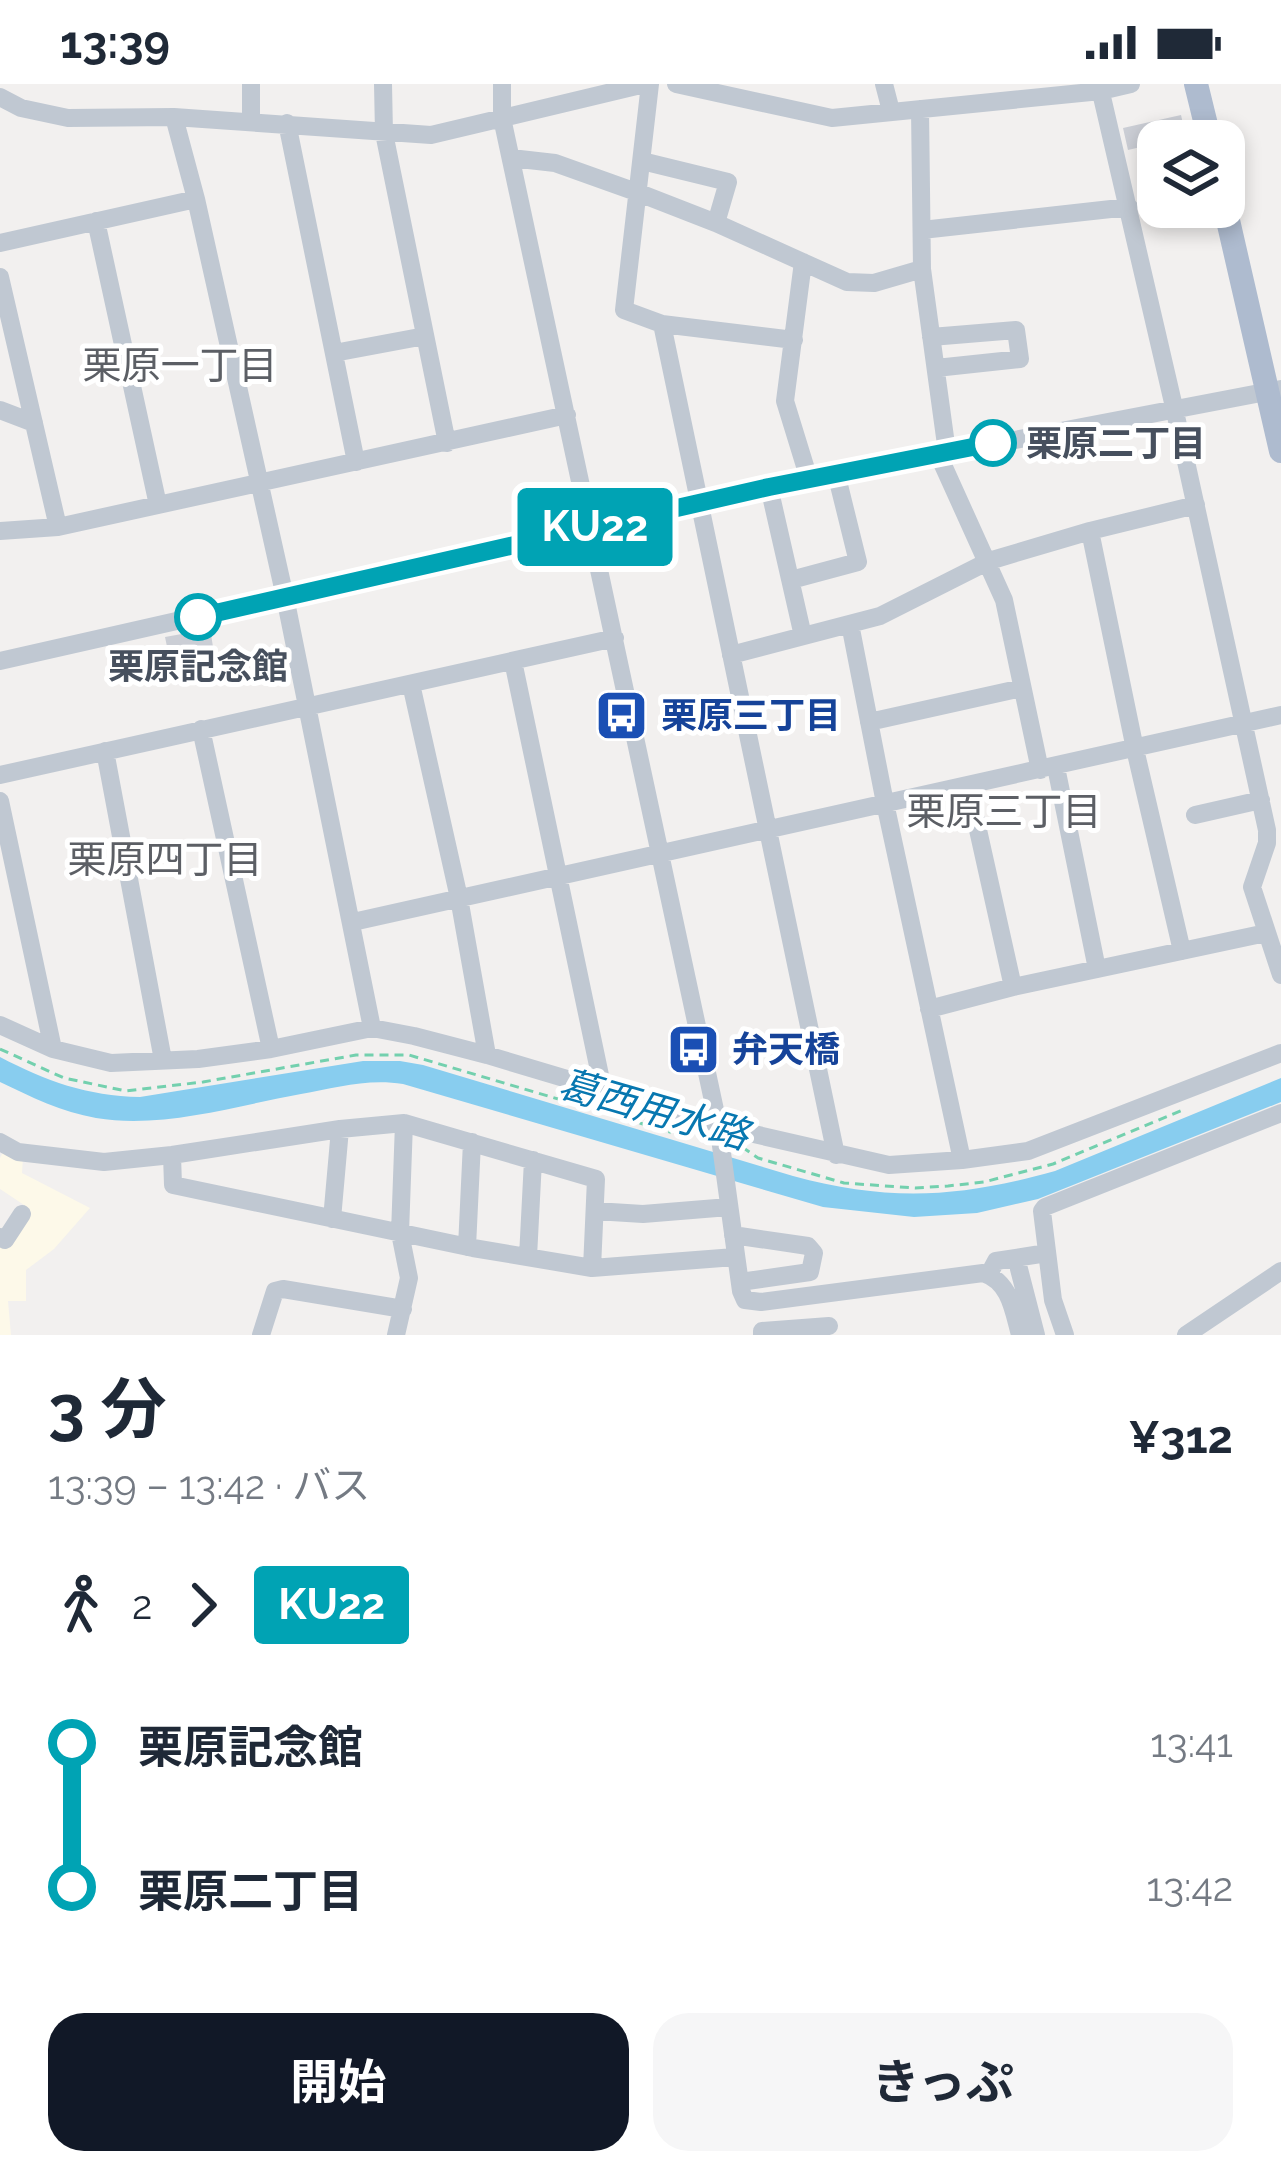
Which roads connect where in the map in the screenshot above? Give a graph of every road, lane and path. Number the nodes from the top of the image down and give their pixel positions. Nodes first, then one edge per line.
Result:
1 (251, 84) edge
2 (383, 84) edge
3 (502, 84) edge
4 (676, 84) edge
5 (884, 84) edge
6 (1131, 84) edge
7 (1196, 84) edge
8 (639, 85) edge
9 (1100, 88) edge
10 (726, 89) edge
11 (1006, 92) edge
12 (0, 97) edge
13 (920, 109) junction
14 (891, 111) junction
15 (174, 117) junction
16 (502, 118) junction
17 (1205, 120) edge
18 (250, 121) junction
19 (287, 123) junction
20 (384, 133) junction
21 (511, 158) junction
22 (642, 160) junction
23 (639, 193) junction
24 (196, 199) junction
25 (1129, 207) junction
26 (96, 221) junction
27 (716, 223) junction
28 (1231, 228) edge
29 (922, 230) junction
30 (0, 243) edge
31 (802, 262) junction
32 (922, 269) junction
33 (0, 277) edge
34 (662, 324) junction
35 (425, 336) junction
36 (931, 337) junction
37 (794, 340) junction
38 (334, 353) junction
39 (936, 368) junction
40 (1274, 390) edge
41 (1174, 407) junction
42 (0, 410) edge
43 (567, 415) junction
44 (34, 423) junction
45 (447, 442) junction
46 (1281, 451) edge
47 (943, 453) junction
48 (356, 462) junction
49 (836, 473) junction
50 (809, 479) junction
51 (260, 483) junction
52 (769, 487) junction
53 (699, 502) junction
54 (158, 505) junction
55 (1196, 505) junction
56 (58, 527) junction
57 (592, 528) junction
58 (0, 531) edge
59 (1090, 531) junction
60 (989, 561) junction
61 (791, 580) junction
62 (285, 597) junction
63 (850, 624) junction
64 (803, 636) junction
65 (615, 638) junction
66 (731, 655) junction
67 (0, 661) edge
68 (513, 661) junction
69 (411, 684) junction
70 (1022, 688) junction
71 (308, 707) junction
72 (1281, 715) edge
73 (869, 722) junction
74 (1244, 724) junction
75 (201, 729) junction
76 (1135, 749) junction
77 (105, 751) junction
78 (1048, 769) junction
79 (0, 775) edge
80 (968, 785) junction
81 (1261, 800) junction
82 (0, 801) edge
83 (885, 803) junction
84 (1196, 815) dead end
85 (768, 828) junction
86 (659, 853) junction
87 (559, 875) junction
88 (459, 898) junction
89 (353, 922) junction
90 (1266, 933) junction
91 (1181, 951) junction
92 (1097, 969) junction
93 (1281, 975) edge
94 (1013, 987) junction
95 (929, 1009) junction
96 (0, 1025) edge
97 (372, 1028) junction
98 (272, 1048) junction
99 (0, 1049) edge
100 (53, 1049) junction
101 (1281, 1053) edge
102 (488, 1055) junction
103 (163, 1060) junction
104 (600, 1090) junction
105 (1281, 1113) edge
106 (678, 1121) dead end
107 (404, 1123) junction
108 (718, 1124) junction
109 (340, 1129) junction
110 (0, 1142) edge
111 (472, 1142) junction
112 (836, 1155) junction
113 (172, 1156) junction
114 (532, 1160) junction
115 (962, 1160) junction
116 (728, 1198) junction
117 (595, 1211) junction
118 (22, 1214) dead end
119 (332, 1219) junction
120 (400, 1232) junction
121 (733, 1235) junction
122 (0, 1237) edge
123 (466, 1247) junction
124 (1047, 1253) junction
125 (528, 1257) junction
126 (735, 1257) junction
127 (592, 1268) junction
128 (1019, 1269) dead end
129 (1281, 1271) edge
130 (989, 1274) junction
131 (740, 1282) junction
132 (828, 1294) junction
133 (404, 1309) junction
134 (830, 1330) edge
135 (261, 1335) edge
136 (396, 1335) edge
137 (762, 1335) edge
138 (1020, 1335) edge
139 (1036, 1335) edge
140 (1066, 1335) edge
141 (1186, 1335) edge

1 - 18 street
2 - 20 street
3 - 16 street
4 - 10 street
5 - 14 street
6 - 9 street
7 - 17 main road
8 - 16 street
8 - 22 street
9 - 11 street
9 - 25 street
10 - 14 street
11 - 13 street
12 - 15 street
13 - 14 street
13 - 29 street
15 - 18 street
15 - 24 street
16 - 20 street
16 - 21 street
18 - 19 street
19 - 20 street
19 - 38 street
20 - 35 street
21 - 23 street
21 - 43 street
22 - 23 street
22 - 27 street
23 - 27 street
23 - 34 street
24 - 26 street
24 - 51 street
25 - 29 street
25 - 41 street
26 - 30 street
26 - 54 street
27 - 31 street
28 - 40 main road
29 - 32 street
31 - 32 street
31 - 37 street
32 - 36 street
33 - 44 street
34 - 37 street
34 - 53 street
35 - 38 street
35 - 45 street
36 - 39 street
36 - 39 street
37 - 50 street
38 - 48 street
39 - 47 street
40 - 41 street
40 - 46 main road
41 - 47 street
41 - 55 street
42 - 44 street
43 - 45 street
43 - 57 street
44 - 56 street
45 - 48 street
47 - 49 street
47 - 60 street
48 - 51 street
49 - 50 street
49 - 61 street
50 - 52 street
51 - 54 street
51 - 62 street
52 - 53 street
52 - 61 street
53 - 57 street
53 - 66 street
54 - 56 street
55 - 59 street
55 - 74 street
56 - 58 street
57 - 62 street
57 - 65 street
59 - 60 street
59 - 76 street
60 - 63 street
60 - 70 street
61 - 64 street
62 - 67 street
62 - 71 street
63 - 64 street
63 - 73 street
64 - 66 street
65 - 68 street
65 - 86 street
66 - 85 street
68 - 69 street
68 - 87 street
69 - 71 street
69 - 88 street
70 - 73 street
70 - 78 street
71 - 75 street
71 - 89 street
72 - 74 street
73 - 83 street
74 - 76 street
74 - 81 street
75 - 77 street
75 - 98 street
76 - 78 street
76 - 91 street
77 - 79 street
77 - 103 street
78 - 80 street
78 - 92 street
80 - 83 street
80 - 94 street
81 - 84 street
81 - 90 street
82 - 100 street
83 - 85 street
83 - 95 street
85 - 86 street
85 - 112 street
86 - 87 street
86 - 108 street
87 - 88 street
87 - 104 street
88 - 89 street
88 - 102 street
89 - 97 street
90 - 91 street
90 - 93 street
91 - 92 street
92 - 94 street
94 - 95 street
95 - 115 street
96 - 100 street
97 - 98 street
97 - 102 street
98 - 103 street
99 - 106 path
100 - 103 street
101 - 115 street
102 - 104 street
104 - 108 street
105 - 124 street
107 - 109 street
107 - 111 street
107 - 120 street
108 - 112 street
108 - 116 street
109 - 113 street
109 - 119 street
110 - 113 street
111 - 114 street
111 - 123 street
112 - 115 street
113 - 119 street
114 - 117 street
114 - 125 street
116 - 117 street
116 - 121 street
117 - 127 street
118 - 122 street
119 - 120 street
120 - 123 street
120 - 133 street
121 - 126 street
121 - 131 street
123 - 125 street
124 - 130 street
124 - 140 street
125 - 127 street
126 - 127 street
126 - 131 street
128 - 139 street
129 - 141 street
130 - 132 street
130 - 138 street
131 - 132 street
132 - 134 street
133 - 135 street
133 - 136 street
134 - 137 street

